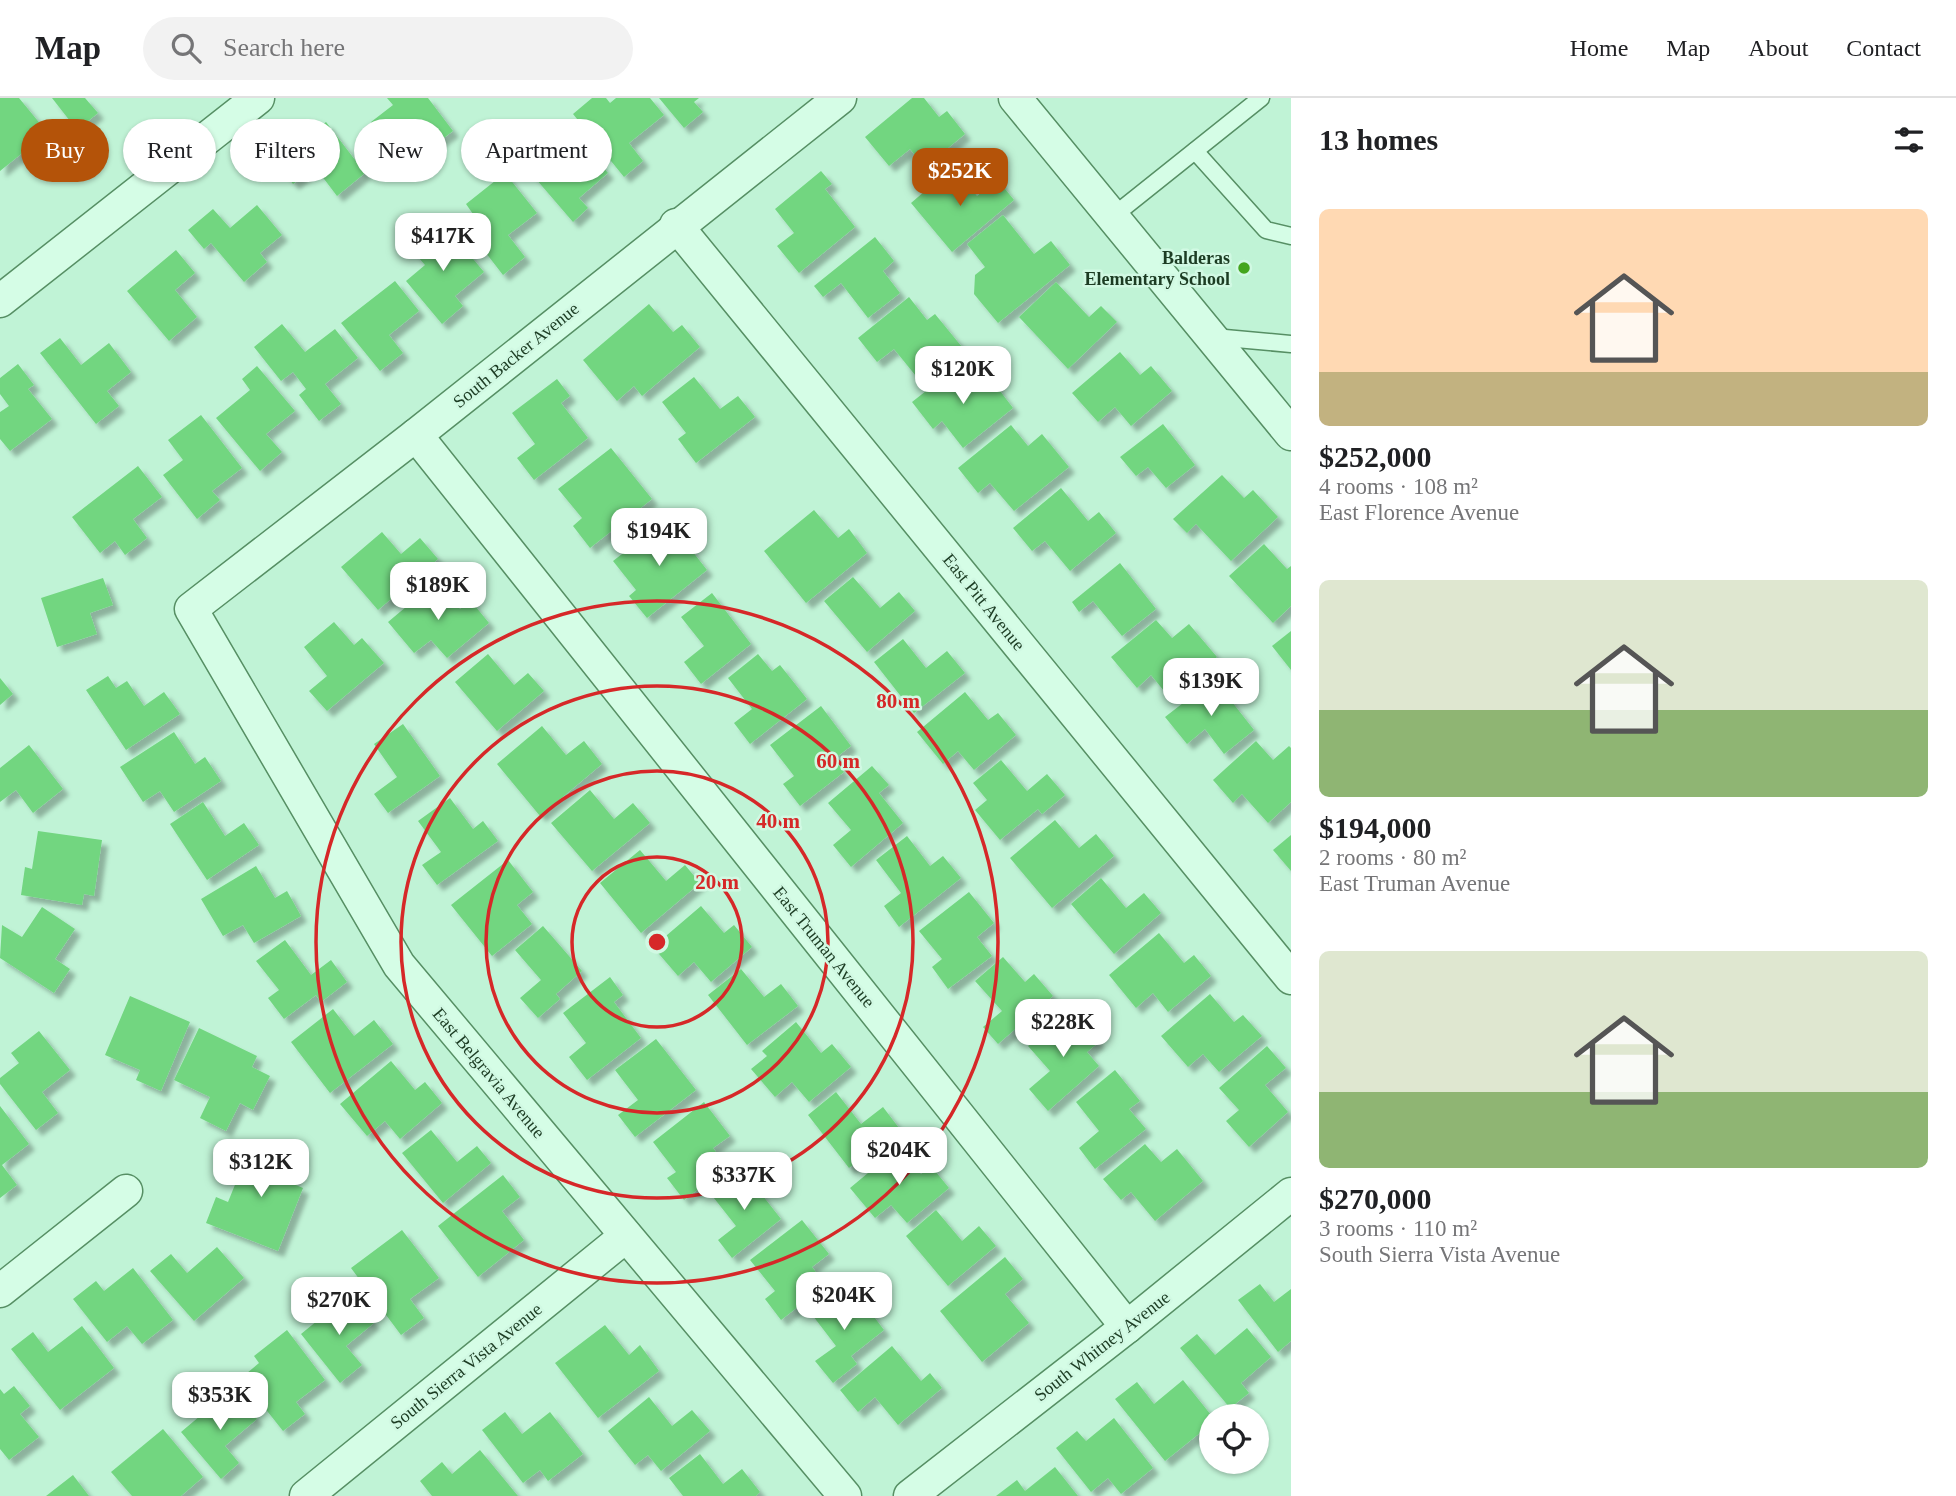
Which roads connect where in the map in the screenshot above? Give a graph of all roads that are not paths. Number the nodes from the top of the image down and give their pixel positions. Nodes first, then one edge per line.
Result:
1 (258, 98) edge
2 (839, 98) edge
3 (1015, 98) edge
4 (1261, 98) edge
5 (1195, 151) junction
6 (1112, 217) junction
7 (676, 226) junction
8 (1291, 236) edge
9 (0, 301) edge
10 (1212, 337) junction
11 (1291, 344) edge
12 (1291, 434) edge
13 (416, 435) junction
14 (191, 609) joint
15 (1291, 978) edge
16 (126, 1191) dead end
17 (1291, 1194) edge
18 (626, 1237) junction
19 (0, 1290) edge
20 (1127, 1327) junction
21 (306, 1496) edge
22 (845, 1496) edge
23 (910, 1496) edge

1 - 9 street
2 - 7 street, South Backer Avenue
3 - 6 street
4 - 5 lane
5 - 6 lane
5 - 8 lane
6 - 10 street
7 - 13 street, South Backer Avenue
7 - 15 street, East Pitt Avenue
10 - 11 lane
10 - 12 street
13 - 14 street, South Backer Avenue
13 - 20 street, East Truman Avenue
14 - 18 street, East Belgravia Avenue
16 - 19 street
17 - 20 street, South Whitney Avenue
18 - 21 street, South Sierra Vista Avenue
18 - 22 street, East Belgravia Avenue
20 - 23 street, South Whitney Avenue

